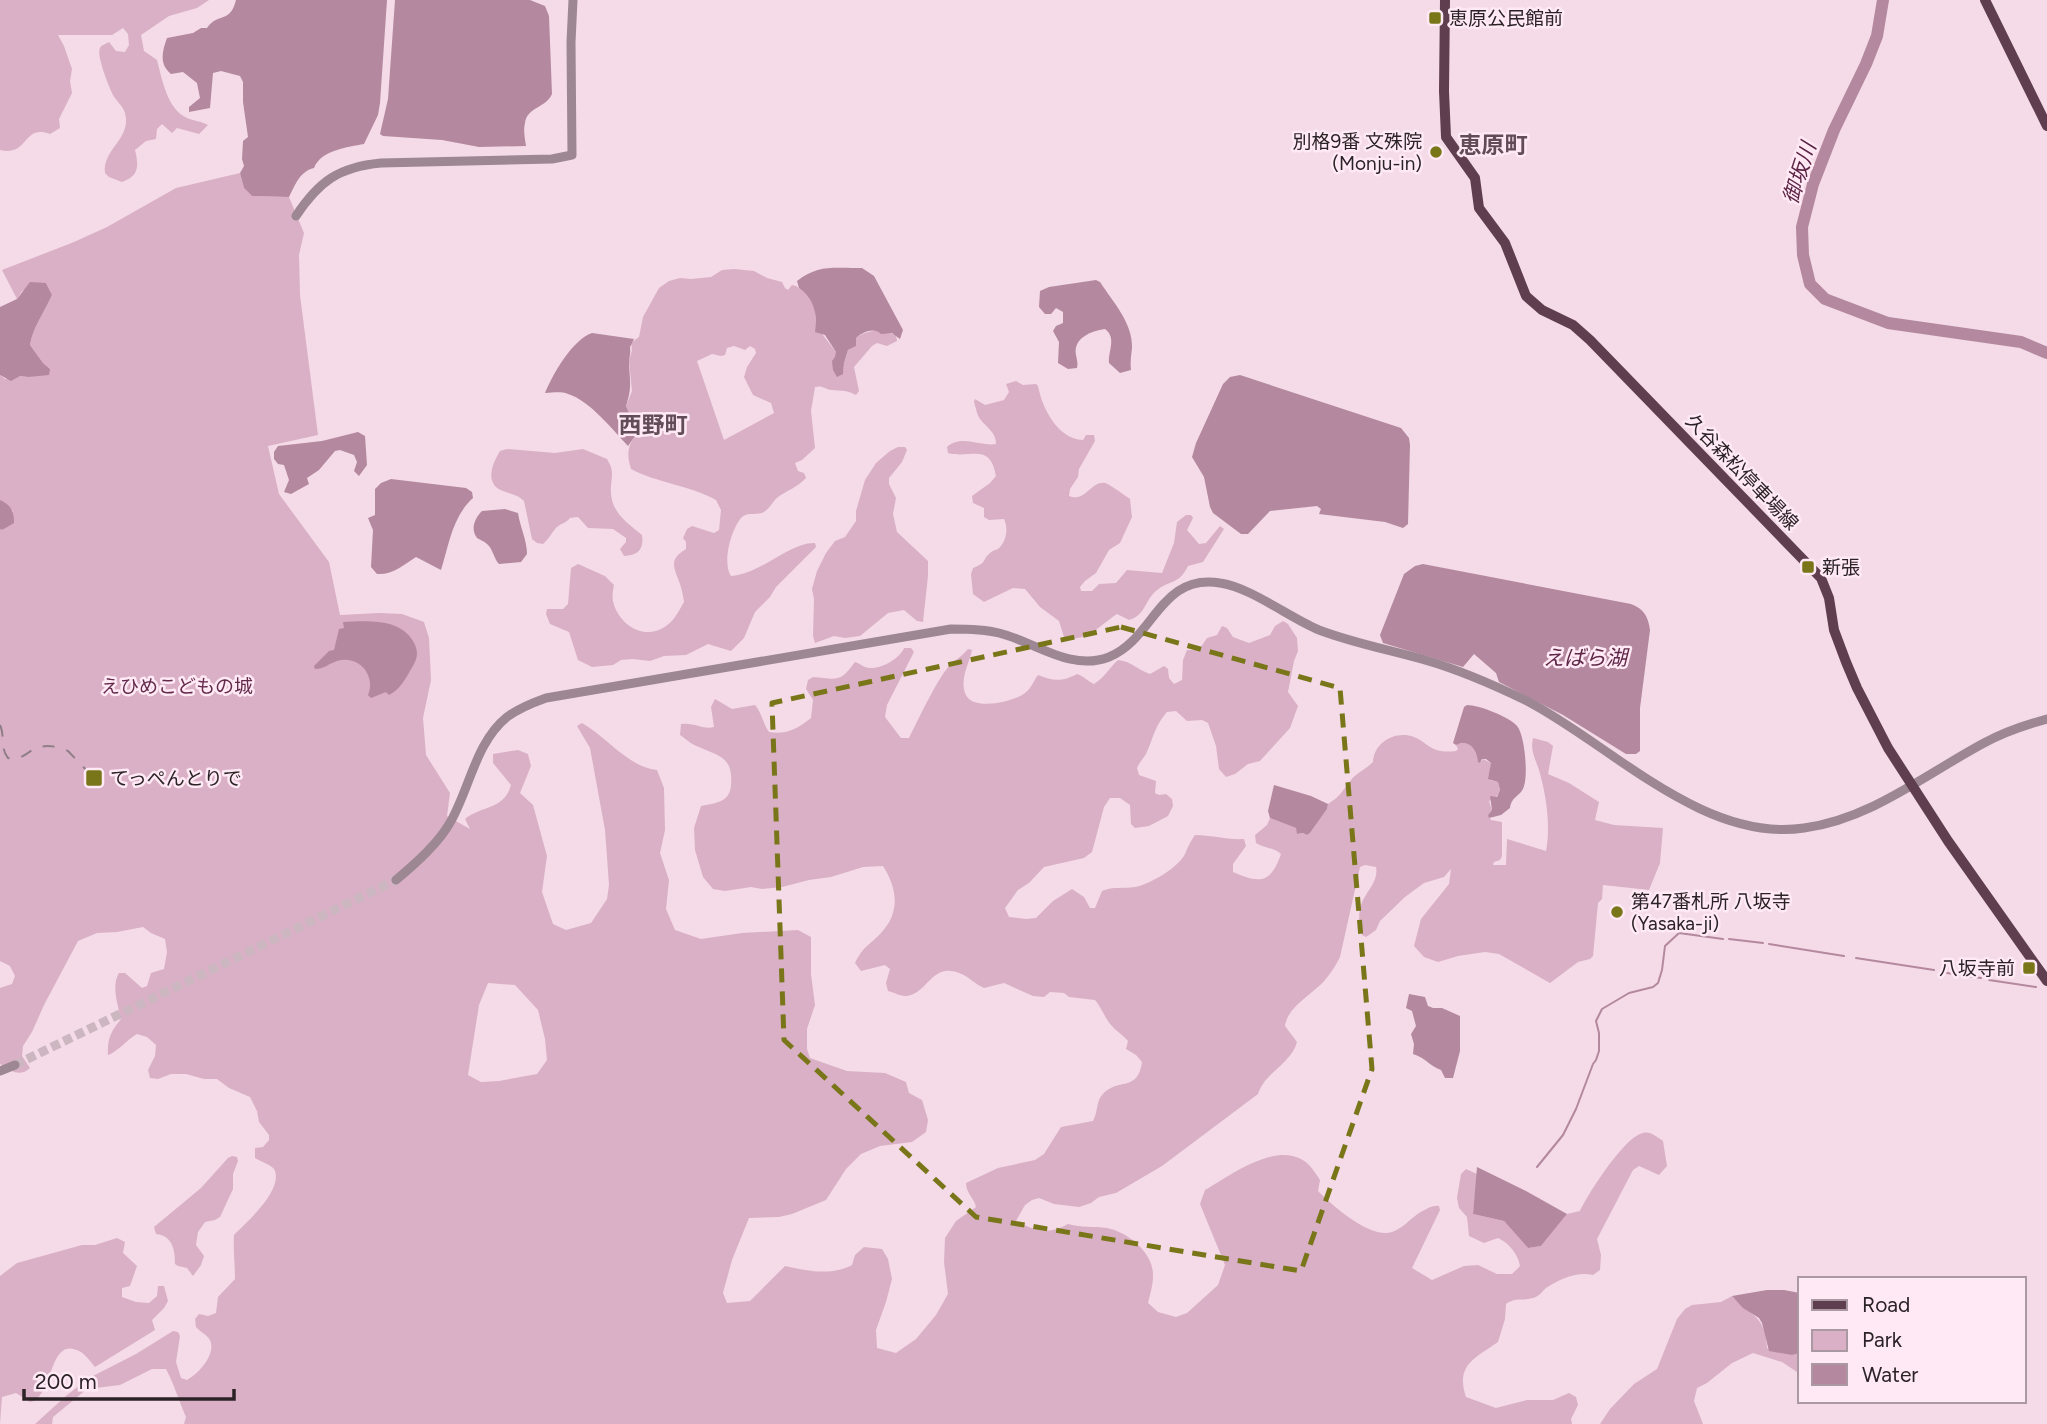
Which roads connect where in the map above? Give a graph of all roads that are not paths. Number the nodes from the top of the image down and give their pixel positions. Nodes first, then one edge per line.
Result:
1 (573, 0) edge
2 (1445, 0) edge
3 (1986, 0) edge
4 (2047, 126) edge
5 (296, 216) dead end
6 (2047, 719) edge
7 (1911, 785) junction
8 (396, 880) tunnel mouth
9 (2047, 981) edge
10 (15, 1065) tunnel mouth
11 (0, 1071) edge

1 - 5 street
2 - 7 main road, 久谷森松停車場線
3 - 4 main road
6 - 7 street
7 - 8 street
7 - 9 main road, 久谷森松停車場線
10 - 11 street

